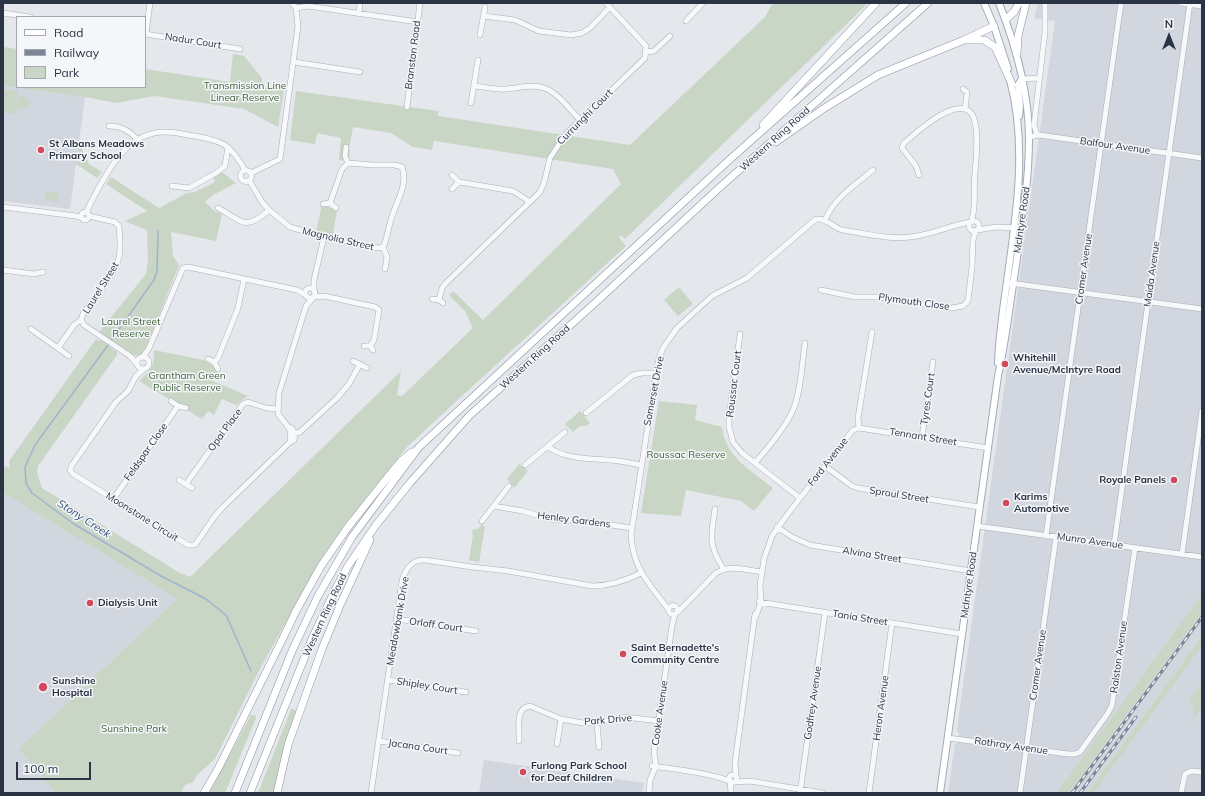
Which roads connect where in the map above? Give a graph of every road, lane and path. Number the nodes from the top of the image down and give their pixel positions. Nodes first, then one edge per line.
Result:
1 (150, 3) edge
2 (292, 3) edge
3 (360, 3) edge
4 (420, 3) edge
5 (703, 3) edge
6 (876, 3) edge
7 (906, 3) edge
8 (928, 3) edge
9 (984, 3) edge
10 (999, 3) edge
11 (1019, 3) edge
12 (1026, 3) edge
13 (1045, 3) edge
14 (1121, 3) edge
15 (1182, 3) edge
16 (1190, 4) edge
17 (608, 5) edge
18 (1202, 6) edge
19 (485, 7) dead end
20 (296, 8) junction
21 (3, 13) edge
22 (359, 14) junction
23 (23, 16) edge
24 (484, 16) junction
25 (1006, 18) junction
26 (686, 21) dead end
27 (418, 22) junction
28 (994, 26) junction
29 (146, 28) edge
30 (146, 34) edge
31 (480, 35) dead end
32 (670, 36) dead end
33 (964, 40) junction
34 (240, 49) dead end
35 (647, 52) junction
36 (1017, 54) junction
37 (478, 60) dead end
38 (294, 62) junction
39 (360, 72) dead end
40 (1039, 78) junction
41 (1022, 79) junction
42 (1012, 84) junction
43 (475, 86) junction
44 (963, 89) dead end
45 (471, 103) dead end
46 (407, 107) dead end
47 (965, 109) junction
48 (580, 120) junction
49 (109, 126) dead end
50 (1018, 126) junction
51 (1037, 135) junction
52 (1019, 137) junction
53 (1029, 137) junction
54 (137, 140) junction
55 (1102, 144) junction
56 (346, 146) dead end
57 (228, 147) junction
58 (1169, 153) junction
59 (1202, 158) edge
60 (728, 161) junction
61 (348, 163) junction
62 (245, 170) junction
63 (874, 170) dead end
64 (251, 173) junction
65 (452, 175) dead end
66 (919, 175) dead end
67 (249, 180) junction
68 (459, 182) junction
69 (172, 186) dead end
70 (720, 188) junction
71 (452, 190) dead end
72 (530, 202) junction
73 (330, 203) junction
74 (323, 204) dead end
75 (3, 207) edge
76 (218, 208) dead end
77 (336, 208) dead end
78 (269, 210) junction
79 (974, 213) junction
80 (85, 215) junction
81 (825, 220) junction
82 (971, 222) junction
83 (978, 223) junction
84 (951, 226) junction
85 (996, 227) junction
86 (1017, 228) junction
87 (970, 229) junction
88 (977, 230) junction
89 (324, 237) junction
90 (973, 240) junction
91 (384, 247) junction
92 (385, 269) dead end
93 (3, 270) edge
94 (43, 272) dead end
95 (244, 279) junction
96 (314, 280) junction
97 (1010, 283) junction
98 (821, 290) dead end
99 (307, 292) junction
100 (1081, 292) junction
101 (314, 294) junction
102 (432, 299) dead end
103 (1148, 301) junction
104 (306, 306) junction
105 (1202, 309) edge
106 (81, 320) junction
107 (32, 329) dead end
108 (872, 332) dead end
109 (740, 334) dead end
110 (805, 343) dead end
111 (369, 347) dead end
112 (58, 348) junction
113 (149, 348) junction
114 (69, 356) dead end
115 (130, 356) junction
116 (142, 357) junction
117 (208, 359) dead end
118 (149, 361) junction
119 (354, 361) dead end
120 (214, 362) junction
121 (933, 362) dead end
122 (360, 364) junction
123 (138, 365) junction
124 (367, 368) dead end
125 (144, 369) junction
126 (218, 369) dead end
127 (656, 373) junction
128 (136, 376) junction
129 (171, 401) dead end
130 (178, 406) junction
131 (186, 408) dead end
132 (278, 409) junction
133 (1202, 411) edge
134 (586, 413) dead end
135 (859, 428) junction
136 (565, 432) dead end
137 (294, 434) junction
138 (922, 437) junction
139 (548, 446) junction
140 (419, 447) junction
141 (988, 448) junction
142 (755, 463) junction
143 (525, 465) dead end
144 (641, 465) junction
145 (825, 466) junction
146 (179, 480) dead end
147 (186, 484) junction
148 (509, 486) dead end
149 (192, 488) dead end
150 (114, 498) junction
151 (800, 498) junction
152 (494, 506) junction
153 (979, 507) junction
154 (715, 509) dead end
155 (482, 521) dead end
156 (376, 525) junction
157 (977, 526) junction
158 (777, 527) junction
159 (631, 528) junction
160 (1046, 536) junction
161 (1056, 537) junction
162 (1114, 545) junction
163 (1135, 548) junction
164 (1182, 554) junction
165 (1202, 557) edge
166 (723, 568) junction
167 (971, 571) junction
168 (762, 572) junction
169 (641, 573) junction
170 (759, 602) junction
171 (673, 610) junction
172 (825, 612) junction
173 (397, 620) junction
174 (892, 623) junction
175 (476, 631) dead end
176 (962, 634) junction
177 (388, 680) junction
178 (466, 692) dead end
179 (561, 719) junction
180 (659, 721) junction
181 (597, 723) junction
182 (948, 738) junction
183 (379, 741) junction
184 (519, 741) dead end
185 (557, 744) dead end
186 (599, 747) dead end
187 (1026, 748) junction
188 (458, 753) dead end
189 (1075, 754) joint
190 (654, 766) junction
191 (1202, 772) edge
192 (733, 779) junction
193 (800, 791) edge
194 (204, 793) edge
195 (235, 793) edge
196 (250, 793) edge
197 (278, 793) edge
198 (371, 793) edge
199 (649, 793) edge
200 (731, 793) edge
201 (823, 793) edge
202 (869, 793) edge
203 (940, 793) edge
204 (1020, 793) edge
205 (1181, 793) edge

1 - 29 street
2 - 20 street
3 - 22 street
4 - 27 street, Branston Road
5 - 26 street
6 - 60 highway
7 - 60 highway, Western Ring Road
8 - 70 highway, Western Ring Road
9 - 28 main road
10 - 25 main road, McIntyre Road
11 - 25 highway
12 - 36 highway
13 - 40 street
14 - 55 street, Cromer Avenue
15 - 16 street
16 - 18 street
16 - 58 street, Maida Avenue
17 - 24 street
17 - 35 street
19 - 24 street
20 - 22 street
20 - 38 street
21 - 23 street
22 - 27 street
24 - 31 street
25 - 28 main road
25 - 36 main road, McIntyre Road
27 - 46 street, Branston Road
28 - 33 highway
28 - 42 main road
30 - 34 street, Nadur Court
32 - 35 street, Currunghi Court
33 - 42 highway
33 - 70 highway
35 - 48 street, Currunghi Court
36 - 41 main road, McIntyre Road
37 - 43 street
38 - 39 street
38 - 64 street
40 - 41 street
40 - 51 street
41 - 50 main road
41 - 53 main road, McIntyre Road
42 - 50 main road
43 - 45 street
43 - 48 street
44 - 47 street
47 - 66 street
47 - 79 street
48 - 72 street, Currunghi Court
49 - 54 street
50 - 52 main road, McIntyre Road
51 - 53 street, Balfour Avenue
51 - 55 street, Balfour Avenue
52 - 53 main road
52 - 86 main road, McIntyre Road
53 - 86 main road, McIntyre Road
54 - 57 street
54 - 80 street
55 - 58 street, Balfour Avenue
55 - 100 street, Cromer Avenue
56 - 61 street
57 - 62 street
57 - 69 street
58 - 59 street, Balfour Avenue
58 - 103 street, Maida Avenue
60 - 140 highway, Western Ring Road
61 - 73 street
61 - 91 street, Magnolia Street
62 - 64 street
62 - 67 street
63 - 81 street
64 - 67 street
65 - 68 street
67 - 78 street, Magnolia Street
68 - 71 street
68 - 72 street
70 - 156 highway, Western Ring Road
72 - 102 street, Currunghi Court
73 - 74 street
73 - 77 street
75 - 80 street, Laurel Street
76 - 78 street
78 - 89 street, Magnolia Street
79 - 82 street
79 - 83 street
80 - 106 street, Laurel Street
81 - 84 street
81 - 127 street, Somerset Drive
82 - 83 street
82 - 84 street
82 - 87 street
83 - 85 street
83 - 88 street
84 - 87 street
85 - 86 street
85 - 88 street
86 - 97 main road, McIntyre Road
87 - 88 street
87 - 90 street, Plymouth Close
88 - 90 street, Plymouth Close
89 - 91 street, Magnolia Street
89 - 96 street
90 - 98 street, Plymouth Close
91 - 92 street
93 - 94 street
95 - 99 street
95 - 113 street
95 - 120 street
96 - 99 street
96 - 101 street
97 - 100 street
97 - 141 main road, McIntyre Road
99 - 101 street
99 - 101 street
99 - 104 street
100 - 103 street
100 - 160 street, Cromer Avenue
101 - 104 street
101 - 111 street
103 - 105 street
103 - 162 street, Maida Avenue
104 - 132 street
106 - 112 street
106 - 115 street, Laurel Street
107 - 112 street
108 - 135 street
109 - 142 street, Roussac Court
110 - 142 street
112 - 114 street
113 - 116 street
113 - 118 street
115 - 116 street, Laurel Street
115 - 123 street, Laurel Street
116 - 118 street
116 - 123 street
117 - 120 street
118 - 125 street
119 - 122 street
120 - 126 street
121 - 138 street, Tyres Court
122 - 124 street
122 - 137 street
123 - 125 street
123 - 128 street, Moonstone Circuit
125 - 128 street, Moonstone Circuit
127 - 134 street
127 - 144 street, Somerset Drive
128 - 150 street, Moonstone Circuit
129 - 130 street
130 - 131 street
130 - 150 street, Feldspar Close
132 - 137 street
132 - 147 street, Opal Place
133 - 164 street
135 - 138 street, Tennant Street
135 - 145 street, Ford Avenue
136 - 139 street
137 - 150 street, Moonstone Circuit
138 - 141 street, Tennant Street
139 - 143 street
139 - 144 street
140 - 194 highway
140 - 195 highway, Western Ring Road
141 - 153 main road, McIntyre Road
142 - 151 street, Roussac Court
144 - 159 street, Somerset Drive
145 - 151 street, Ford Avenue
145 - 153 street, Sproul Street
146 - 147 street
147 - 149 street
148 - 152 street
151 - 158 street, Ford Avenue
152 - 155 street
152 - 159 street, Henley Gardens
153 - 157 main road, McIntyre Road
154 - 166 street
156 - 196 highway, Western Ring Road
156 - 197 highway
157 - 160 street, Munro Avenue
157 - 167 main road, McIntyre Road
158 - 167 street, Alvina Street
158 - 168 street, Ford Avenue
159 - 169 street, Somerset Drive
160 - 161 street, Munro Avenue
161 - 162 street, Munro Avenue
161 - 187 street, Cromer Avenue
162 - 163 street, Munro Avenue
163 - 164 street, Munro Avenue
163 - 189 street, Ralston Avenue
164 - 165 street, Munro Avenue
166 - 168 street
166 - 171 street
167 - 176 main road, McIntyre Road
168 - 170 street, Ford Avenue
169 - 171 street, Somerset Drive
169 - 173 street, Meadowbank Drive
170 - 172 street, Tania Street
170 - 192 street, Ford Avenue
171 - 180 street, Cooke Avenue
172 - 174 street, Tania Street
172 - 193 street, Godfrey Avenue
173 - 175 street, Orloff Court
173 - 177 street, Meadowbank Drive
174 - 176 street, Tania Street
174 - 202 street, Heron Avenue
176 - 182 main road, McIntyre Road
177 - 178 street, Shipley Court
177 - 183 street, Meadowbank Drive
179 - 181 street, Park Drive
179 - 184 street, Park Drive
179 - 185 street
180 - 181 street, Park Drive
180 - 190 street, Cooke Avenue
181 - 186 street
182 - 187 street, Rothray Avenue
182 - 203 main road, McIntyre Road
183 - 188 street, Jacana Court
183 - 198 street, Meadowbank Drive
187 - 189 street, Rothray Avenue
187 - 204 street, Cromer Avenue
190 - 192 street
190 - 199 street, Cooke Avenue
191 - 205 street
192 - 193 street
192 - 200 street, Ford Avenue
193 - 201 street

